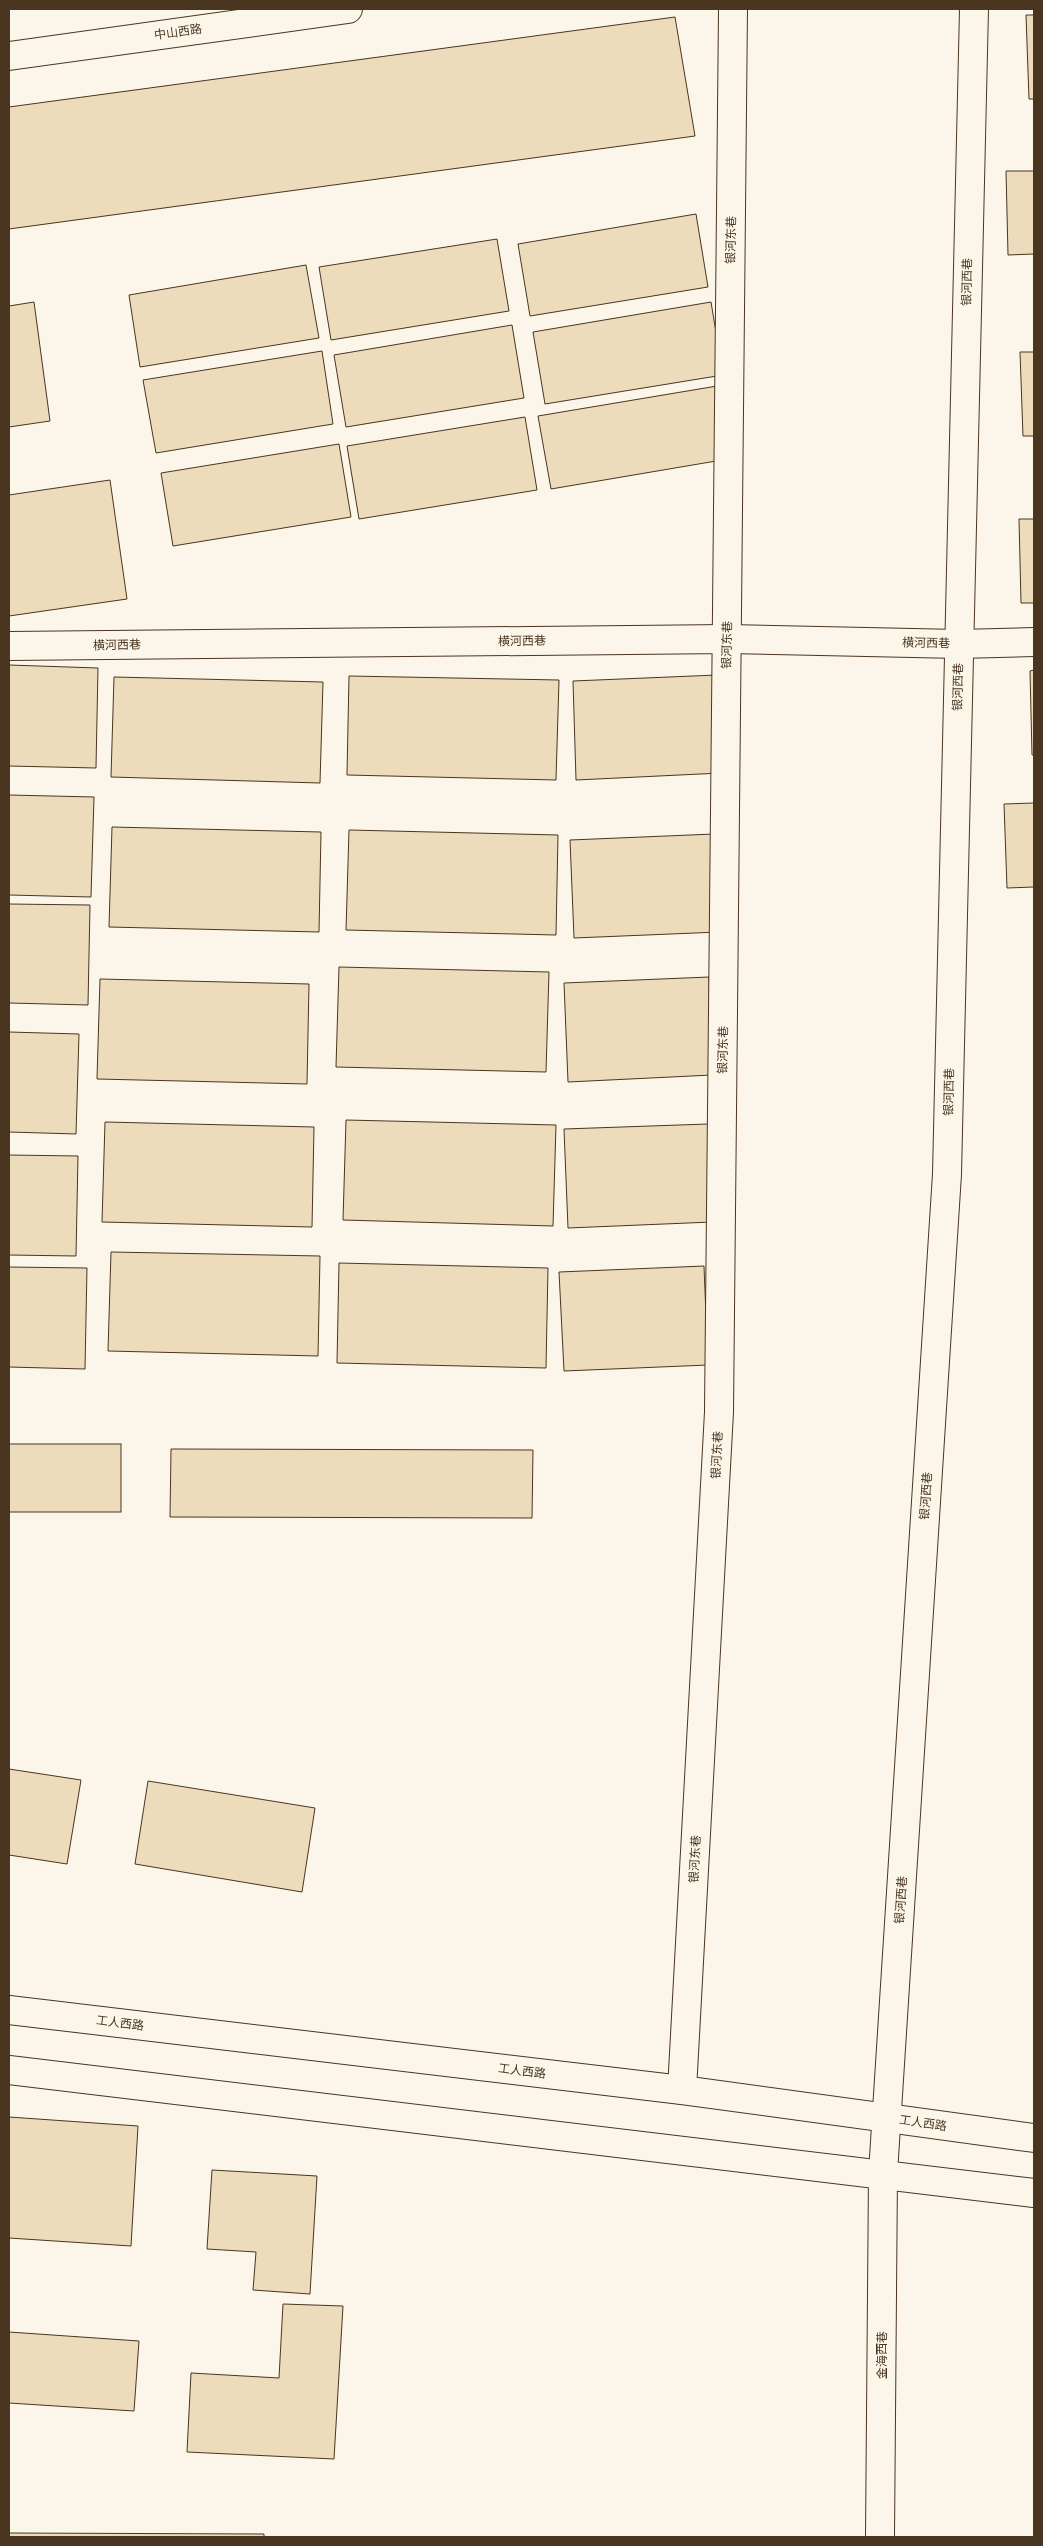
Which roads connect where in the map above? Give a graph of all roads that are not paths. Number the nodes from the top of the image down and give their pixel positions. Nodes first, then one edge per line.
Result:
1 (348, 9) edge
2 (733, 9) edge
3 (974, 9) edge
4 (9, 56) edge
5 (727, 639) junction
6 (1034, 642) edge
7 (959, 644) junction
8 (9, 646) edge
9 (9, 2010) edge
10 (9, 2070) edge
11 (682, 2090) junction
12 (887, 2118) junction
13 (1034, 2138) edge
14 (883, 2173) junction
15 (1034, 2193) edge
16 (880, 2537) edge

1 - 4 street, 中山西路
2 - 5 street, 银河东巷
3 - 7 street, 银河西巷
5 - 7 street, 横河西巷
5 - 8 street, 横河西巷
5 - 11 street, 银河东巷
6 - 7 street, 横河西巷
7 - 12 street, 银河西巷
9 - 11 street, 工人西路
10 - 14 street
11 - 12 street, 工人西路
12 - 13 street, 工人西路
12 - 14 street, 银河西巷
14 - 15 street
14 - 16 street, 金海西巷

